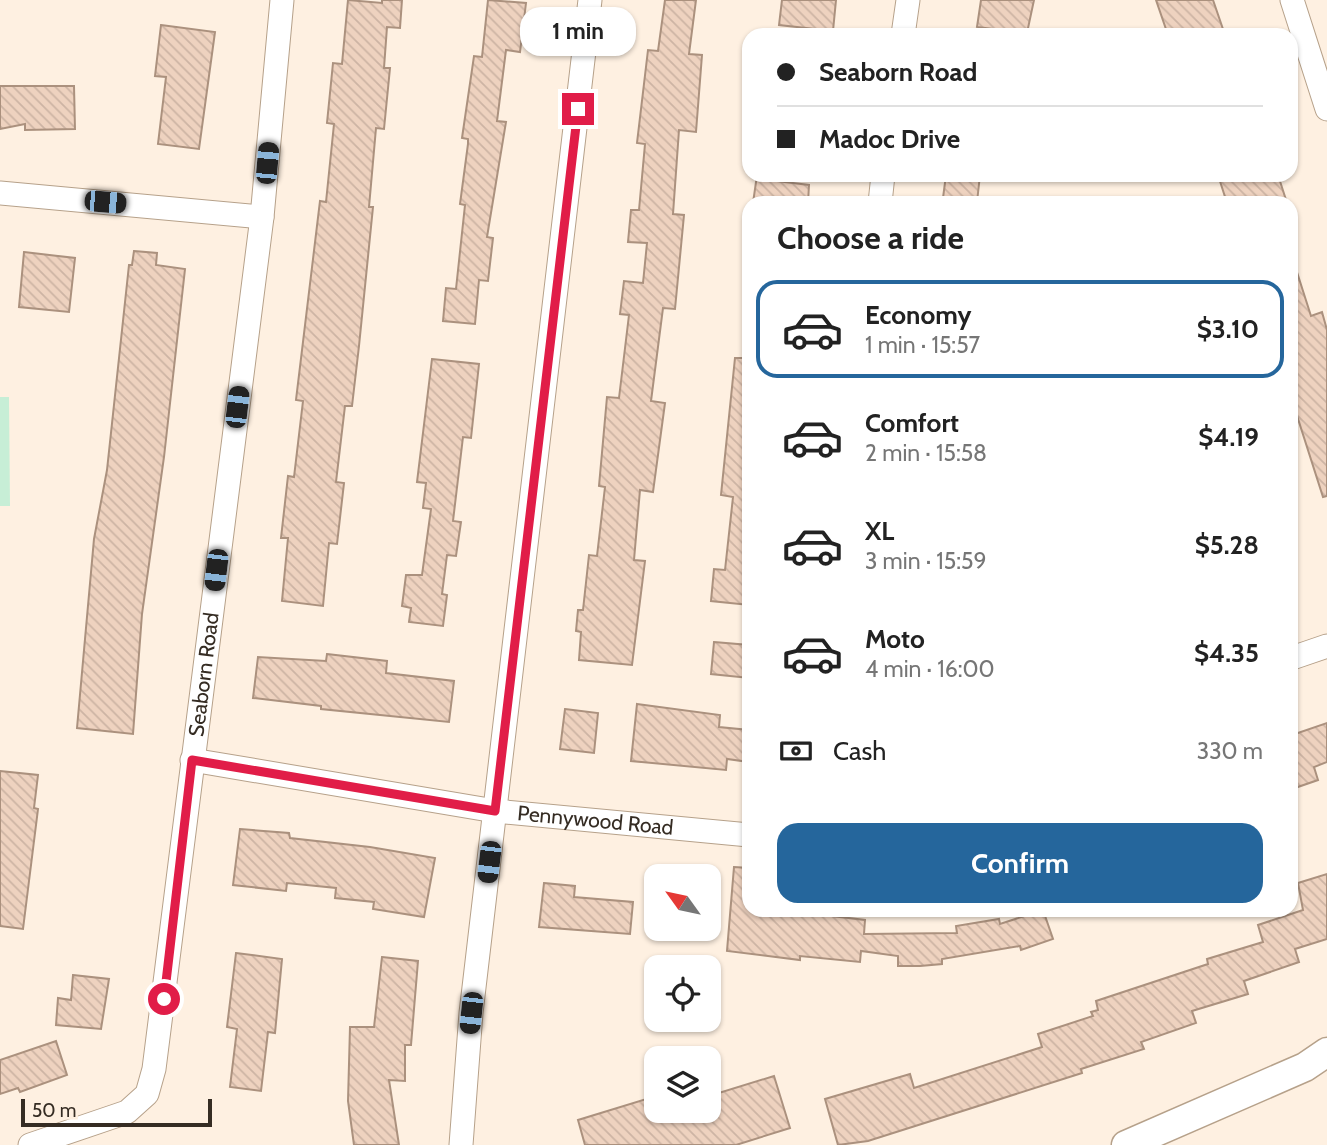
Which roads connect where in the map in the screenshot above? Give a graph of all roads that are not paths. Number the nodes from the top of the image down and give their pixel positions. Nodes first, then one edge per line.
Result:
1 (282, 0) edge
2 (590, 0) edge
3 (908, 0) edge
4 (1292, 0) edge
5 (904, 28) edge
6 (1327, 109) edge
7 (0, 193) edge
8 (262, 217) junction
9 (1327, 646) edge
10 (1298, 656) edge
11 (192, 760) junction
12 (495, 811) junction
13 (742, 834) edge
14 (1327, 1052) edge
15 (30, 1145) edge
16 (461, 1145) edge
17 (1126, 1145) edge

1 - 8 street, Seaborn Road
2 - 12 street
3 - 5 street
4 - 6 street
7 - 8 street
8 - 11 street, Seaborn Road
9 - 10 street
11 - 12 street, Pennywood Road
11 - 15 street, Seaborn Road
12 - 13 street, Pennywood Road
12 - 16 street
14 - 17 street

